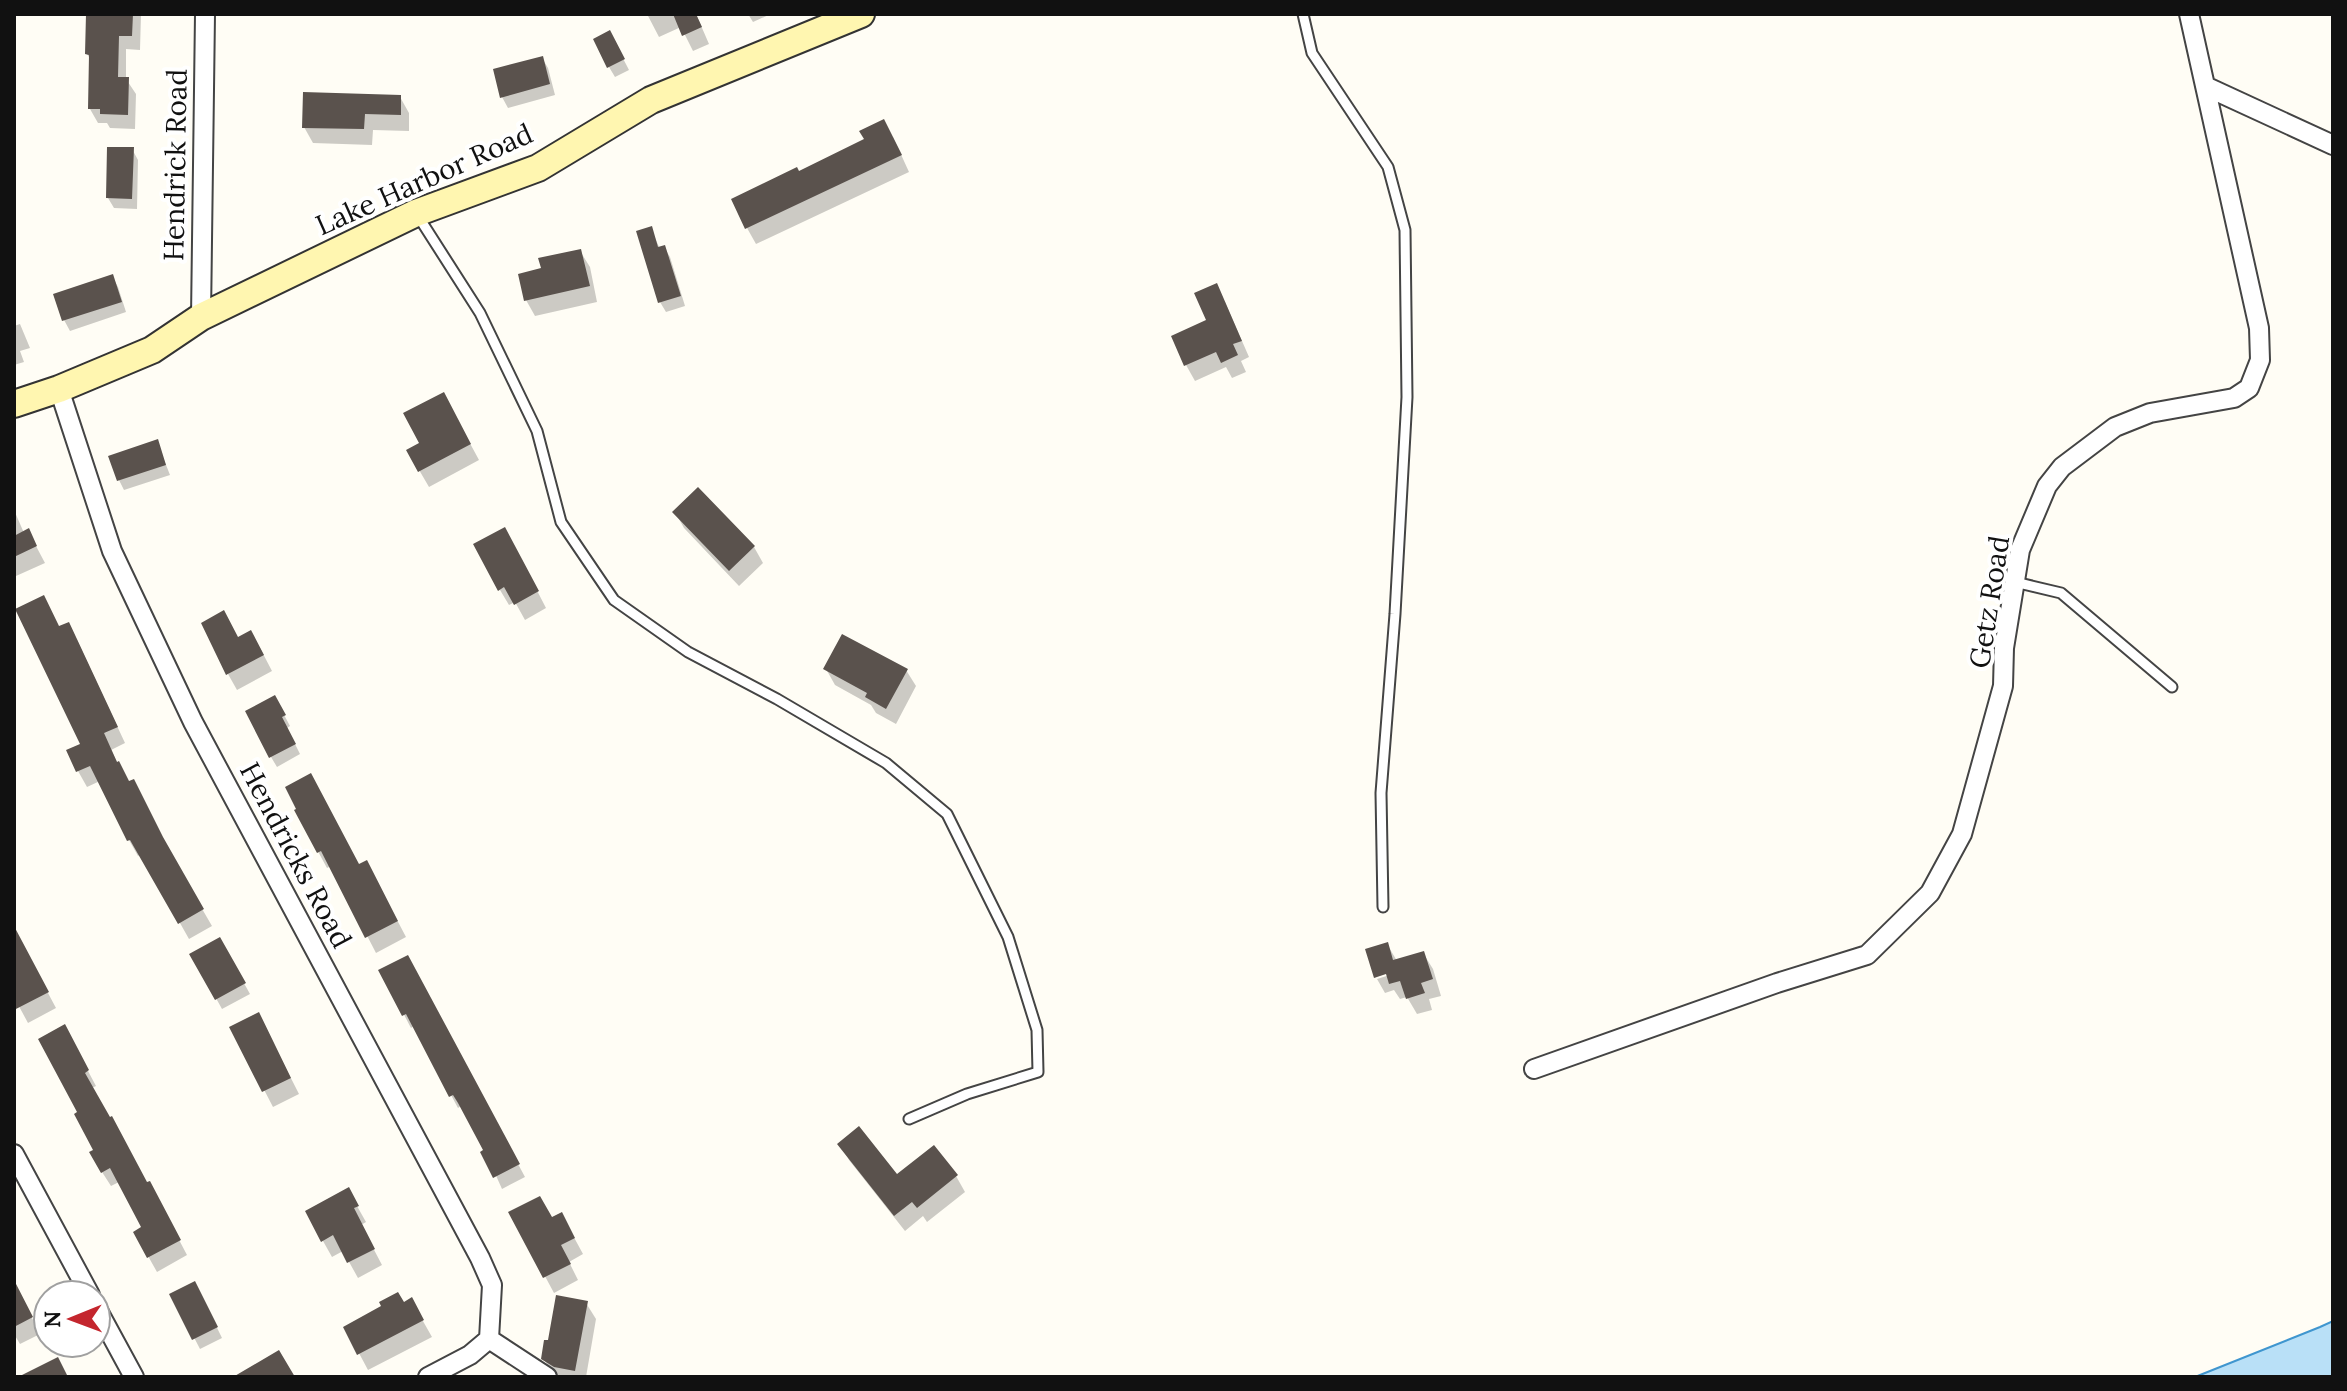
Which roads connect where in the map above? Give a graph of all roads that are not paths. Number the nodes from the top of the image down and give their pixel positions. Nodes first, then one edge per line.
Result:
1 (205, 14) edge
2 (861, 14) edge
3 (1303, 14) edge
4 (2189, 14) edge
5 (2205, 86) junction
6 (2333, 145) edge
7 (416, 213) junction
8 (201, 317) junction
9 (59, 389) junction
10 (14, 404) edge
11 (2015, 582) junction
12 (2172, 687) dead end
13 (1383, 907) dead end
14 (1534, 1069) dead end
15 (909, 1119) dead end
16 (14, 1154) edge
17 (81, 1279) edge
18 (112, 1336) edge
19 (489, 1339) junction
20 (134, 1377) edge
21 (428, 1377) edge
22 (547, 1377) edge

1 - 8 street, Hendrick Road
2 - 7 street, Lake Harbor Road
3 - 13 lane
4 - 5 street, Getz Road
5 - 6 street
5 - 11 street, Getz Road
7 - 8 street, Lake Harbor Road
7 - 15 lane
8 - 9 street, Lake Harbor Road
9 - 10 street, Lake Harbor Road
9 - 19 street, Hendricks Road
11 - 12 lane
11 - 14 street, Getz Road
16 - 17 street
18 - 20 street
19 - 21 street
19 - 22 street

